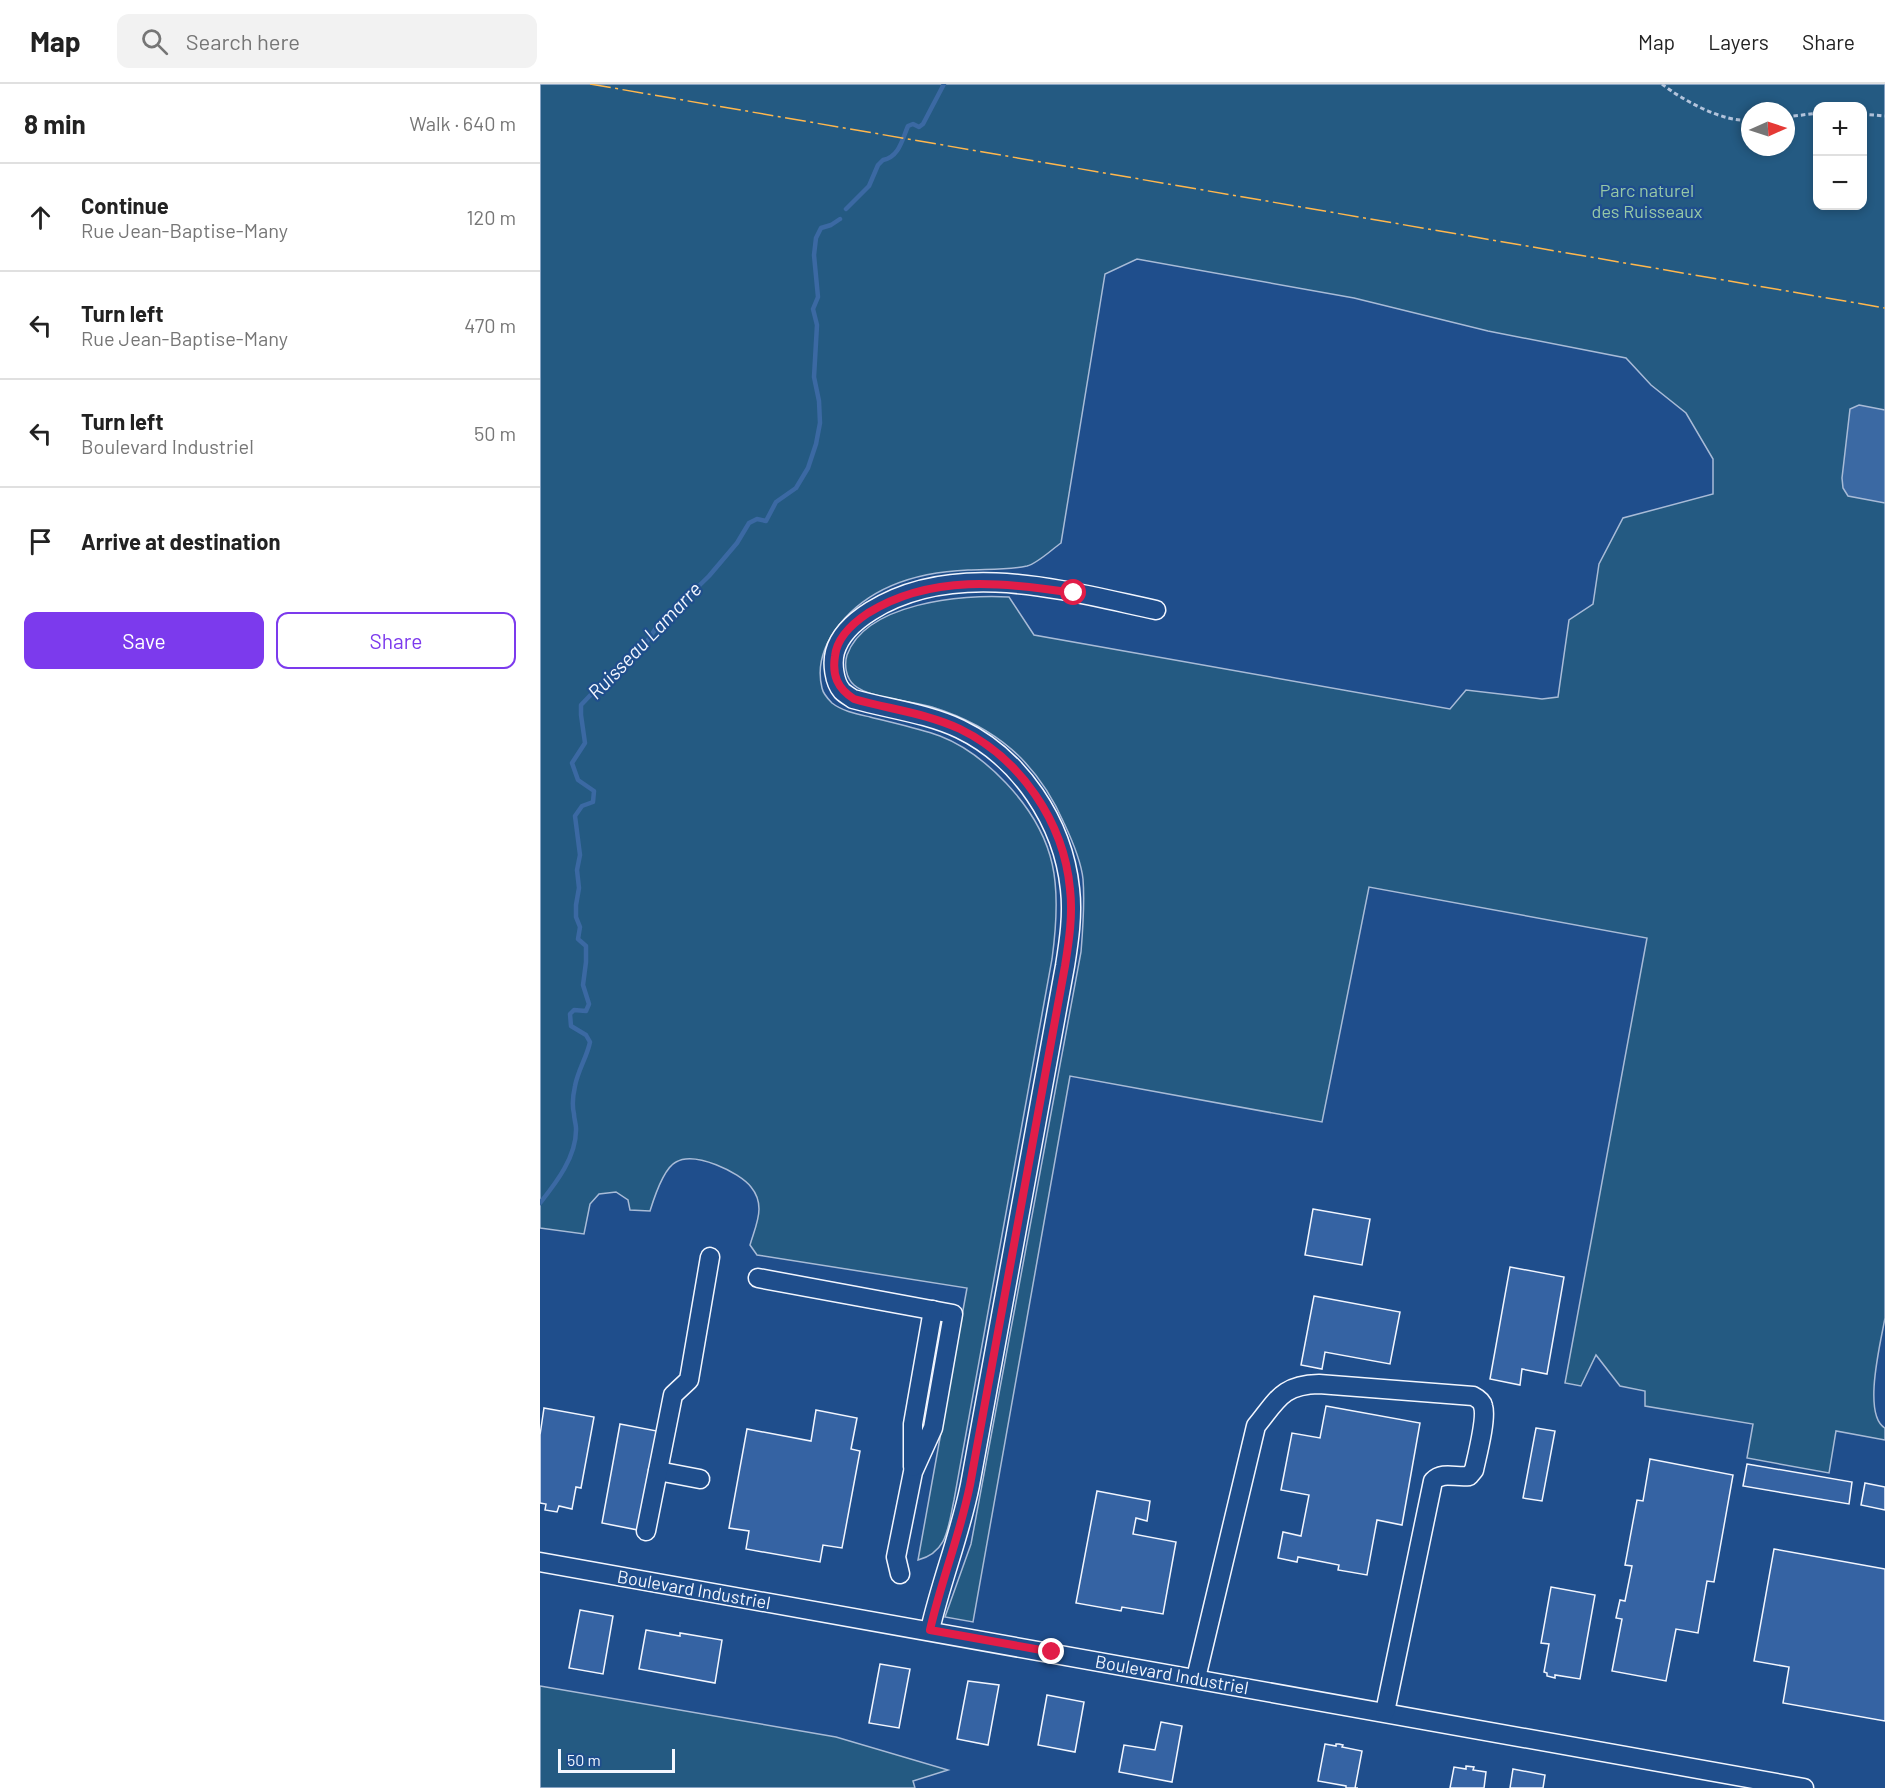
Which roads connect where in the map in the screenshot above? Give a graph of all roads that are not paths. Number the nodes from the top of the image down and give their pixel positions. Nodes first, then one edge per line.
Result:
1 (1156, 610) dead end
2 (710, 1257) dead end
3 (758, 1278) dead end
4 (658, 1471) junction
5 (700, 1479) dead end
6 (646, 1531) dead end
7 (540, 1562) edge
8 (900, 1574) dead end
9 (930, 1630) junction
10 (1196, 1678) junction
11 (1384, 1712) junction
12 (1804, 1788) edge

1 - 9 street
2 - 4 street
3 - 8 street
4 - 5 street
4 - 6 street
7 - 9 street, Boulevard Industriel
9 - 10 street, Boulevard Industriel
10 - 11 street, Boulevard Industriel
10 - 11 street
11 - 12 street, Boulevard Industriel

